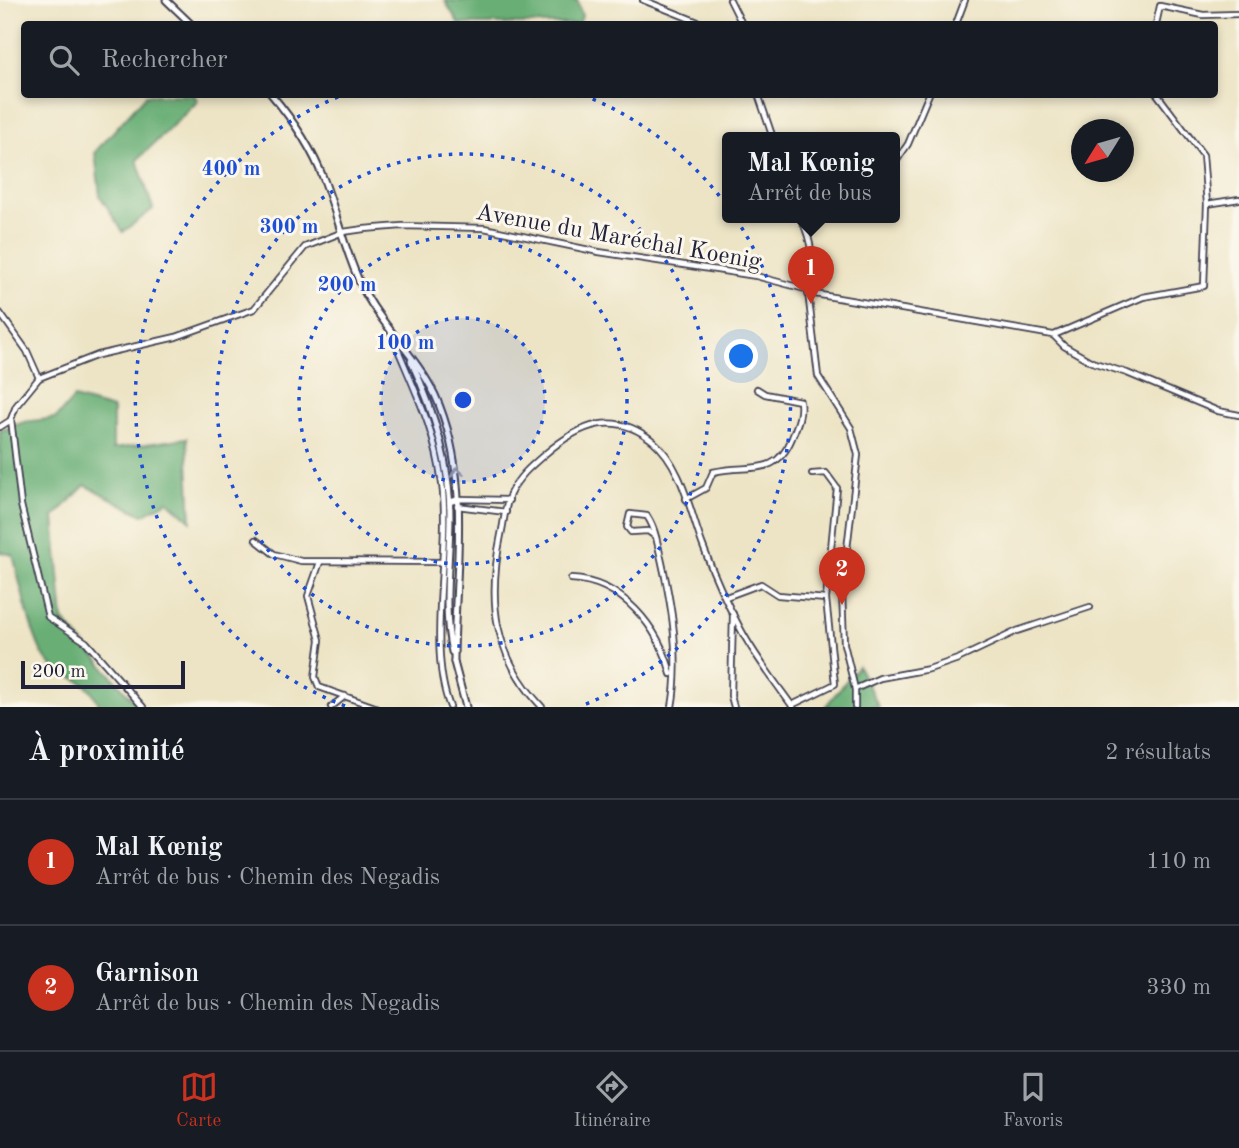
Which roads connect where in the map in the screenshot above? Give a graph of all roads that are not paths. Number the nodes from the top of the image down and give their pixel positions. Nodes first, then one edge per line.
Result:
1 (166, 0) edge
2 (643, 0) edge
3 (730, 0) edge
4 (965, 0) edge
5 (1239, 14) edge
6 (188, 21) edge
7 (696, 21) edge
8 (740, 21) edge
9 (957, 21) edge
10 (1157, 21) edge
11 (274, 98) edge
12 (759, 98) edge
13 (927, 98) edge
14 (1160, 98) edge
15 (771, 132) edge
16 (900, 156) edge
17 (1239, 199) edge
18 (1207, 204) junction
19 (803, 223) edge
20 (343, 232) junction
21 (807, 291) junction
22 (0, 313) edge
23 (387, 325) junction
24 (1054, 335) junction
25 (406, 351) junction
26 (39, 378) junction
27 (757, 389) dead end
28 (1239, 415) edge
29 (11, 419) junction
30 (0, 427) edge
31 (812, 474) dead end
32 (459, 499) junction
33 (686, 499) junction
34 (509, 500) junction
35 (450, 502) junction
36 (460, 508) junction
37 (506, 512) junction
38 (656, 537) junction
39 (256, 540) dead end
40 (320, 562) junction
41 (442, 562) junction
42 (571, 579) dead end
43 (726, 597) junction
44 (826, 599) junction
45 (1090, 607) dead end
46 (733, 613) junction
47 (454, 662) junction
48 (674, 681) junction
49 (855, 689) junction
50 (345, 696) junction
51 (792, 706) edge
52 (143, 707) edge
53 (331, 707) edge
54 (375, 707) edge
55 (450, 707) edge
56 (466, 707) edge
57 (542, 707) edge
58 (672, 707) edge
59 (734, 707) edge
60 (855, 707) edge

1 - 6 street
2 - 7 street
3 - 8 street
4 - 9 street
5 - 10 street
11 - 20 street
12 - 15 street
13 - 16 street
14 - 18 street
17 - 18 street
18 - 24 street
19 - 21 street
20 - 21 street, Avenue du Maréchal Koenig
20 - 23 street
20 - 26 street, Avenue du Maréchal Koenig
21 - 24 street, Avenue du Maréchal Koenig
21 - 49 street
22 - 26 street
23 - 25 street
23 - 41 street
24 - 28 street
32 -> 25 street
25 - 35 street
26 - 29 street
27 - 33 street
29 - 30 street
29 - 52 street
31 - 44 street
32 - 34 street
32 - 35 street
32 - 36 street
33 - 34 street
33 - 43 street
34 - 37 street
35 - 36 street
35 - 47 street
36 - 37 street
36 - 47 street
37 - 57 street
38 - 38 street
38 - 48 street
39 - 40 street
40 - 41 street
40 - 50 street
41 - 55 street
42 - 48 street
43 - 44 street
43 - 46 street
44 - 51 street
45 - 49 street
46 - 51 street
46 - 59 street
47 - 56 street
48 - 58 street
49 - 60 street
50 - 53 street
50 - 54 street

